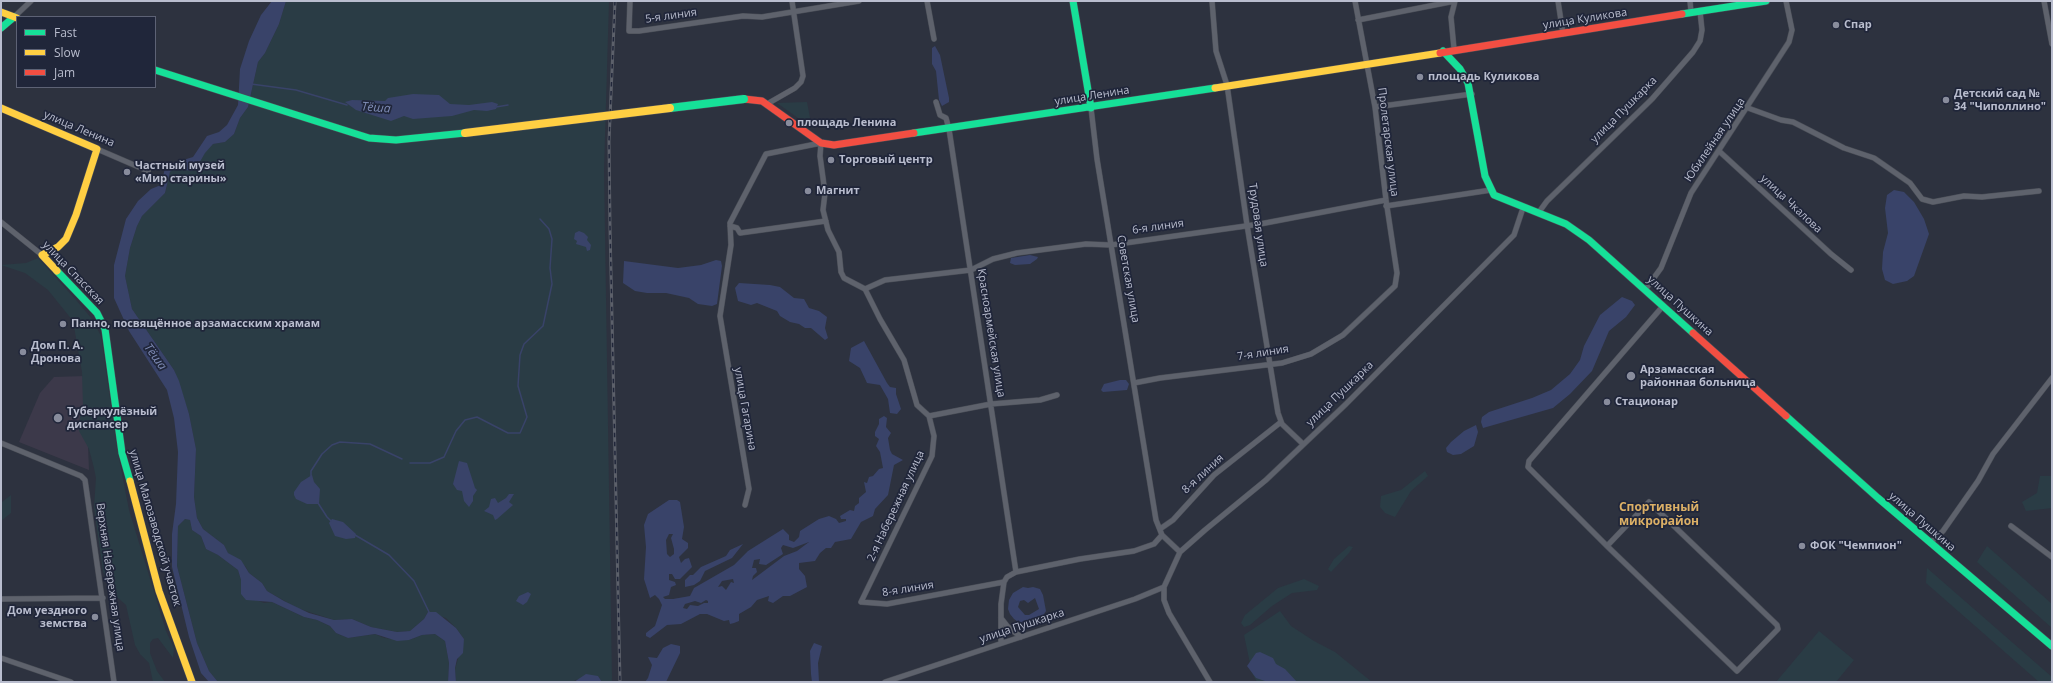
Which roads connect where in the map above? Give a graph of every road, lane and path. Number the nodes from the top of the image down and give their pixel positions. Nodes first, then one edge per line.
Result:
1 (31, 1) edge
2 (630, 1) edge
3 (792, 1) edge
4 (858, 1) edge
5 (927, 1) edge
6 (1073, 1) edge
7 (1212, 1) edge
8 (1355, 1) edge
9 (1455, 1) edge
10 (1558, 1) edge
11 (1690, 1) edge
12 (1766, 1) edge
13 (1786, 1) edge
14 (2044, 1) edge
15 (1700, 11) junction
16 (1, 12) edge
17 (1691, 12) junction
18 (794, 13) junction
19 (17, 16) edge
20 (16, 17) edge
21 (1358, 20) junction
22 (1, 28) edge
23 (1563, 34) junction
24 (934, 39) dead end
25 (2052, 44) edge
26 (1454, 49) junction
27 (1443, 51) junction
28 (1367, 63) junction
29 (156, 70) edge
30 (1227, 85) junction
31 (1472, 94) junction
32 (936, 102) dead end
33 (767, 104) junction
34 (1375, 107) junction
35 (1, 108) edge
36 (1091, 108) junction
37 (1748, 108) junction
38 (949, 129) junction
39 (821, 143) junction
40 (97, 149) junction
41 (1719, 151) junction
42 (148, 171) dead end
43 (1491, 190) junction
44 (2039, 191) dead end
45 (1386, 203) junction
46 (1523, 208) junction
47 (1540, 212) junction
48 (826, 221) junction
49 (1, 222) edge
50 (1247, 225) junction
51 (730, 226) junction
52 (1111, 245) junction
53 (42, 256) junction
54 (971, 270) junction
55 (1851, 270) dead end
56 (1395, 286) joint
57 (865, 289) junction
58 (1646, 290) junction
59 (1663, 306) junction
60 (1270, 364) junction
61 (2052, 378) edge
62 (1134, 383) junction
63 (1057, 394) dead end
64 (991, 404) junction
65 (929, 416) junction
66 (1281, 422) junction
67 (117, 424) joint
68 (1, 443) edge
69 (1303, 444) junction
70 (745, 506) dead end
71 (2010, 526) dead end
72 (1160, 529) junction
73 (1162, 535) junction
74 (1930, 543) junction
75 (1607, 546) junction
76 (1180, 552) junction
77 (2052, 557) edge
78 (1016, 572) junction
79 (1004, 582) junction
80 (1164, 587) junction
81 (103, 598) junction
82 (1, 599) edge
83 (861, 602) joint
84 (1000, 617) junction
85 (1021, 637) junction
86 (1001, 643) junction
87 (2052, 646) edge
88 (1, 658) edge
89 (71, 682) edge
90 (114, 682) edge
91 (192, 682) edge
92 (885, 682) edge
93 (1210, 682) edge

1 - 19 street
2 - 18 street, 5-я линия
3 - 18 street
4 - 18 street, 5-я линия
5 - 24 street
6 - 36 main road, Советская улица
7 - 30 street, Трудовая улица
8 - 21 street, Пролетарская улица
9 - 21 street
9 - 26 street
10 - 23 street
11 - 17 street
12 - 15 main road, улица Куликова
13 - 37 street, Юбилейная улица
14 - 25 street
15 - 17 main road, улица Куликова
15 - 47 street, улица Пушкарка
16 - 20 main road
17 - 23 main road, улица Куликова
18 - 33 street
20 - 22 main road
21 - 28 street, Пролетарская улица
23 - 26 main road, улица Куликова
26 - 27 main road
27 - 28 main road
27 - 31 main road
28 - 30 main road, улица Ленина
28 - 34 street, Пролетарская улица
29 - 33 main road, bridge
30 - 36 main road, улица Ленина
30 - 50 street, Трудовая улица
31 - 34 street
31 - 43 main road
32 - 38 street, Красноармейская улица
33 - 39 main road
34 - 45 street, Пролетарская улица
35 - 40 main road, улица Ленина
36 - 38 main road, улица Ленина
36 - 52 street, Советская улица
37 - 41 street, Юбилейная улица
37 - 44 street
38 - 39 main road, улица Ленина
38 - 54 street, Красноармейская улица
39 - 48 street
39 - 51 street
40 - 42 street, улица Ленина
40 - 53 main road
41 - 55 street, улица Чкалова
41 - 58 street, Юбилейная улица
43 - 45 street, 6-я линия
43 - 46 main road, улица Пушкина
45 - 50 street, 6-я линия
45 - 56 street, Пролетарская улица
46 - 47 main road, улица Пушкина
46 - 69 street, улица Пушкарка
47 - 58 main road, улица Пушкина
48 - 51 street
48 - 57 street
49 - 53 street, улица Спасская
50 - 52 street, 6-я линия
50 - 60 street, Трудовая улица
51 - 70 street, улица Гагарина
52 - 54 street, 6-я линия
52 - 62 street, Советская улица
53 - 67 main road, улица Спасская
54 - 57 street, 6-я линия
54 - 64 street, Красноармейская улица
56 - 60 street, 7-я линия
57 - 65 street, 2-я Набережная улица
58 - 59 main road, улица Пушкина
59 - 74 main road, улица Пушкина
59 - 75 street
60 - 62 street, 7-я линия
60 - 66 street, Трудовая улица
61 - 74 street
62 - 72 street, Советская улица
63 - 64 street
64 - 65 street
64 - 78 street, Красноармейская улица
65 - 83 street, 2-я Набережная улица
66 - 69 street
66 - 72 street, 8-я линия
67 - 91 main road, улица Малозаводской участок
68 - 81 street, Верхняя Набережная улица
69 - 76 street, улица Пушкарка
71 - 77 street
72 - 73 street, Советская улица
73 - 76 street, Советская улица
73 - 78 street
74 - 87 main road, улица Пушкина
75 - 75 street
76 - 80 street, улица Пушкарка
78 - 79 street
79 - 83 street, 8-я линия
79 - 84 street
80 - 85 street, улица Пушкарка
80 - 93 street
81 - 82 street
81 - 90 street, Верхняя Набережная улица
84 - 85 street
84 - 86 street
85 - 86 street, улица Пушкарка
86 - 92 street, улица Пушкарка
88 - 89 street

